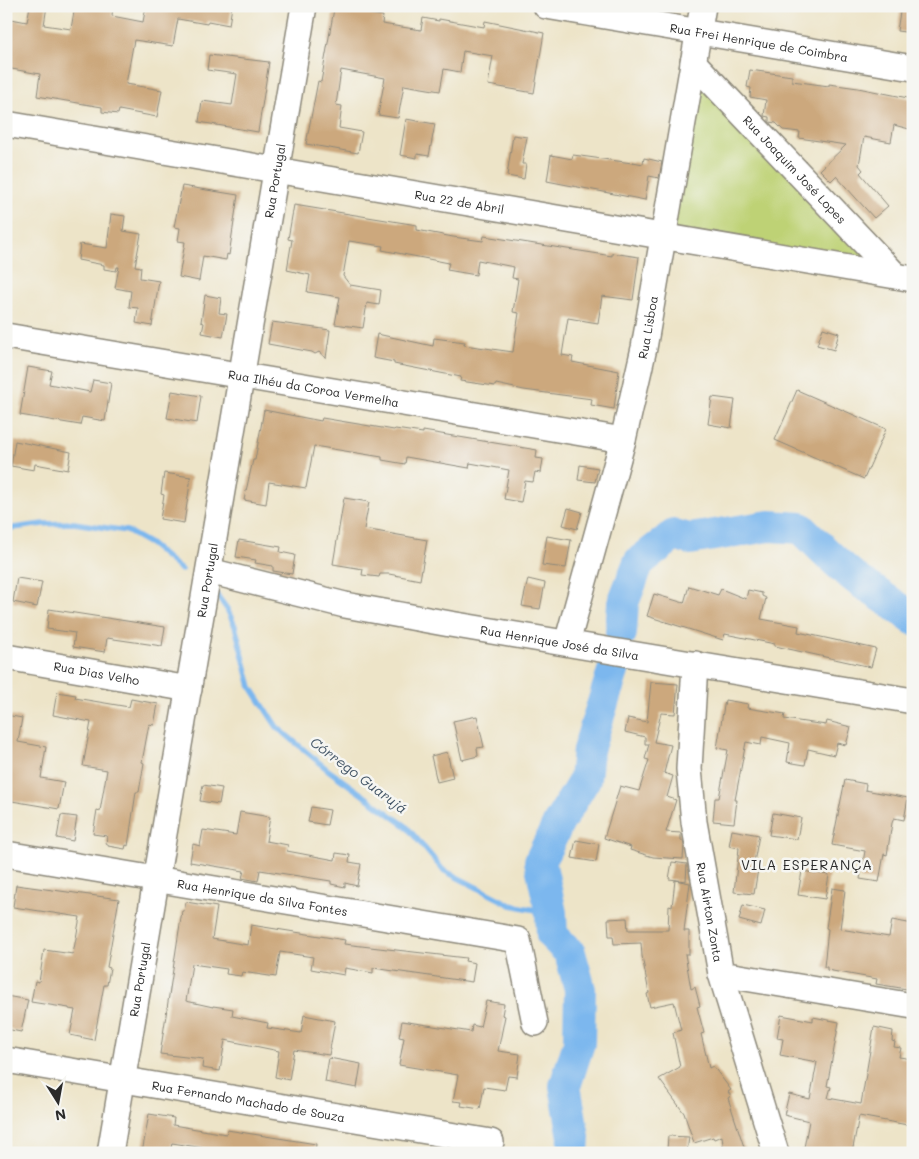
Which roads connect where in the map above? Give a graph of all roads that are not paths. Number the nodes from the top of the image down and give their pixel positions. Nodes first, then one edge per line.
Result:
1 (304, 6) edge
2 (546, 6) edge
3 (703, 6) edge
4 (699, 32) junction
5 (694, 62) junction
6 (913, 68) edge
7 (6, 124) edge
8 (276, 170) junction
9 (663, 236) junction
10 (904, 277) edge
11 (6, 336) edge
12 (242, 376) junction
13 (623, 440) junction
14 (208, 570) junction
15 (567, 643) junction
16 (6, 657) edge
17 (695, 664) junction
18 (188, 688) junction
19 (913, 701) edge
20 (6, 854) edge
21 (156, 879) junction
22 (721, 974) junction
23 (913, 1006) edge
24 (535, 1023) dead end
25 (6, 1060) edge
26 (122, 1079) junction
27 (491, 1142) dead end
28 (110, 1153) edge
29 (776, 1153) edge

1 - 8 street, Rua Portugal
2 - 4 street, Rua Frei Henrique de Coimbra
3 - 4 street, Rua Lisboa
4 - 5 street, Rua Lisboa
4 - 6 street, Rua Frei Henrique de Coimbra
5 - 9 street, Rua Lisboa
5 - 10 street, Rua Joaquim José Lopes
7 - 8 street, Rua 22 de Abril
8 - 9 street, Rua 22 de Abril
8 - 12 street, Rua Portugal
9 - 10 street, Rua 22 de Abril
9 - 13 street, Rua Lisboa
11 - 12 street, Rua Ilhéu da Coroa Vermelha
12 - 13 street, Rua Ilhéu da Coroa Vermelha
12 - 14 street, Rua Portugal
13 - 15 street, Rua Lisboa
14 - 15 street, Rua Henrique José da Silva
14 - 18 street, Rua Portugal
15 - 17 street, Rua Henrique José da Silva
16 - 18 street, Rua Dias Velho
17 - 19 street, Rua Henrique José da Silva
17 - 22 street, Rua Airton Zonta
18 - 21 street, Rua Portugal
20 - 21 street, Rua Henrique da Silva Fontes
21 - 24 street, Rua Henrique da Silva Fontes
21 - 26 street, Rua Portugal
22 - 23 street
22 - 29 street, Rua Airton Zonta
25 - 26 street, Rua Fernando Machado de Souza
26 - 27 street, Rua Fernando Machado de Souza
26 - 28 street, Rua Portugal

